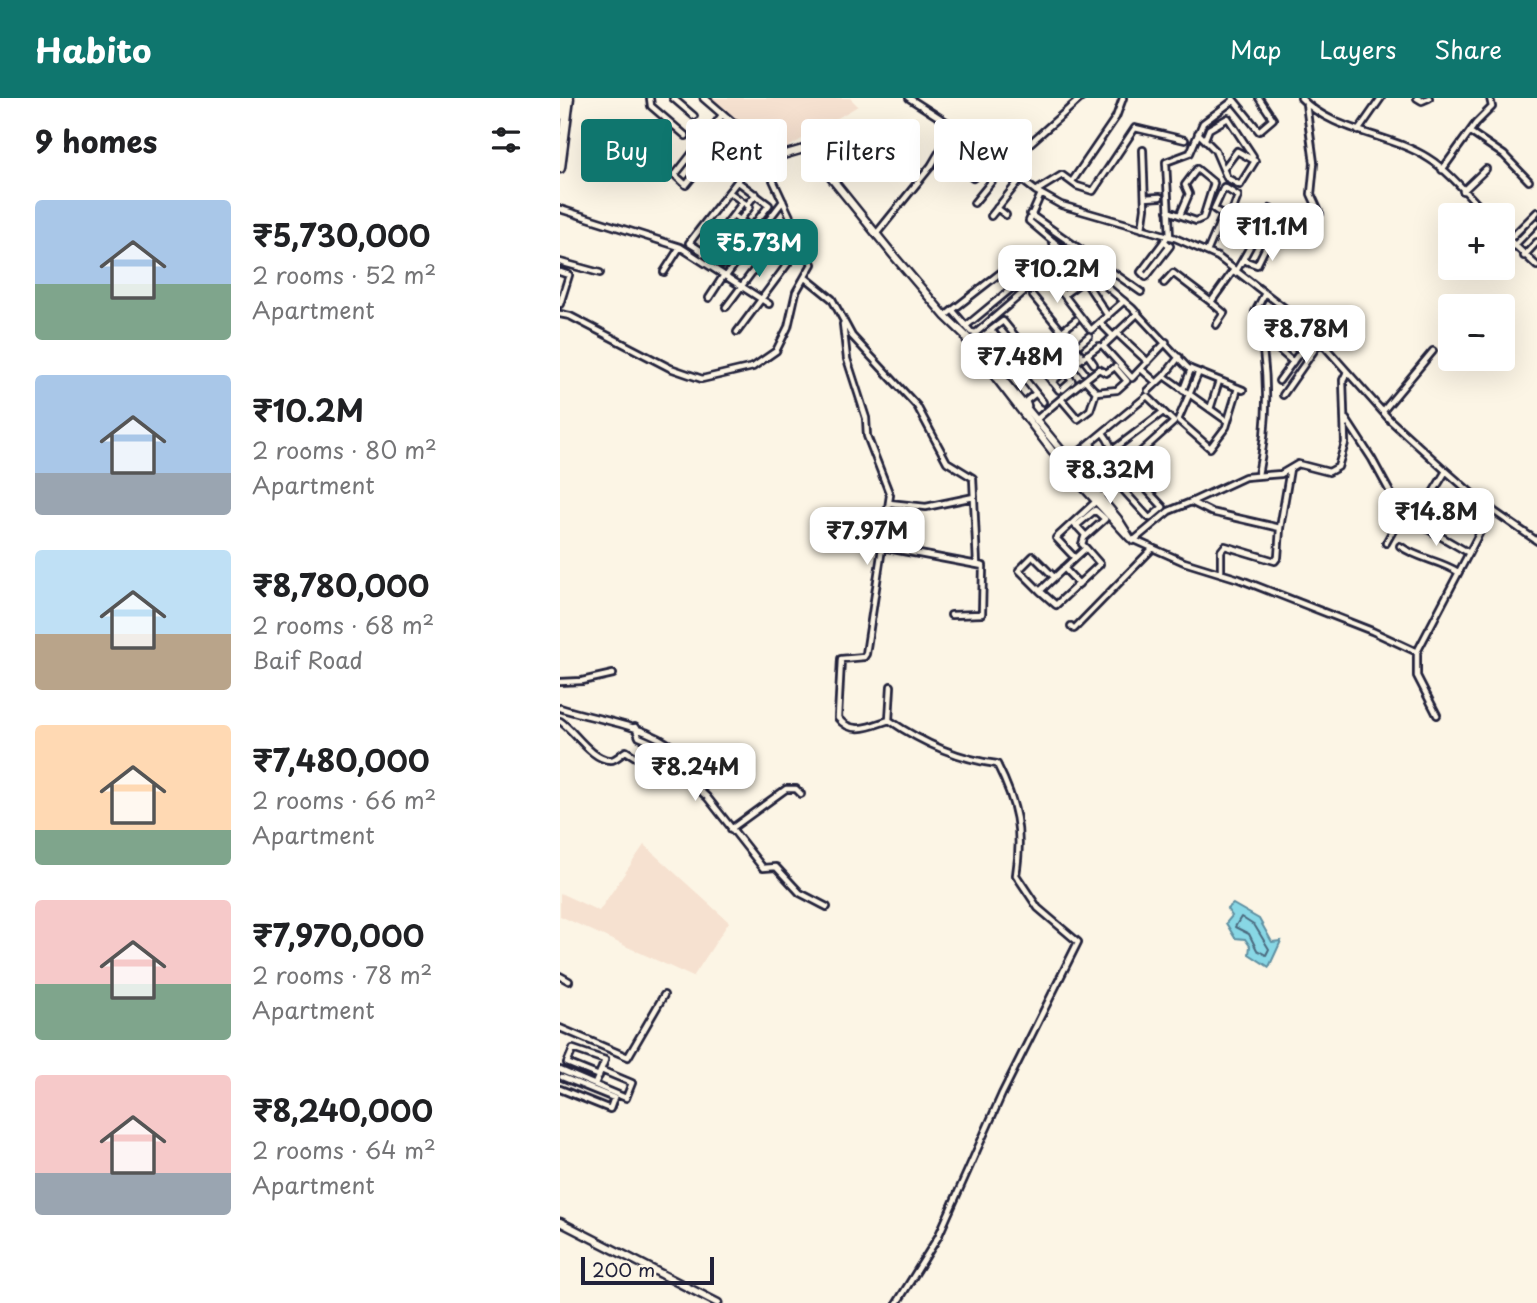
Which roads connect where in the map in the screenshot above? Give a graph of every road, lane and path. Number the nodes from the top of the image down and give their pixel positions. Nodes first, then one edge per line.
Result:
1 (562, 98) edge
2 (569, 98) edge
3 (650, 98) edge
4 (673, 98) edge
5 (704, 98) edge
6 (909, 98) edge
7 (923, 98) edge
8 (1082, 98) edge
9 (1123, 98) edge
10 (1259, 98) edge
11 (1301, 98) edge
12 (1381, 98) edge
13 (1417, 98) edge
14 (1429, 98) edge
15 (1490, 98) edge
16 (1233, 99) edge
17 (1306, 103) junction
18 (919, 104) junction
19 (560, 115) edge
20 (694, 116) dead end
21 (720, 117) joint
22 (723, 119) edge
23 (942, 119) edge
24 (1359, 131) junction
25 (1470, 132) junction
26 (1198, 133) junction
27 (686, 136) dead end
28 (1185, 140) dead end
29 (1205, 140) junction
30 (1032, 142) edge
31 (1143, 150) dead end
32 (787, 154) edge
33 (1253, 157) junction
34 (934, 161) edge
35 (686, 162) edge
36 (1225, 167) junction
37 (560, 168) edge
38 (1486, 169) dead end
39 (1443, 170) junction
40 (1073, 180) junction
41 (1529, 181) dead end
42 (689, 182) edge
43 (736, 182) edge
44 (738, 182) edge
45 (774, 182) edge
46 (989, 182) edge
47 (1018, 182) edge
48 (1027, 182) edge
49 (1463, 191) junction
50 (729, 192) junction
51 (1038, 192) junction
52 (756, 194) junction
53 (1160, 197) dead end
54 (1145, 198) junction
55 (783, 201) junction
56 (974, 202) dead end
57 (1474, 203) edge
58 (745, 204) junction
59 (997, 208) junction
60 (560, 209) edge
61 (1168, 211) junction
62 (1537, 212) edge
63 (1320, 214) dead end
64 (733, 215) junction
65 (1006, 215) dead end
66 (1030, 215) junction
67 (1180, 215) junction
68 (1223, 215) junction
69 (990, 216) dead end
70 (792, 219) junction
71 (740, 220) junction
72 (1537, 222) edge
73 (752, 228) junction
74 (1142, 229) junction
75 (877, 233) junction
76 (1515, 234) edge
77 (1169, 236) junction
78 (1053, 241) junction
79 (1164, 241) junction
80 (1537, 242) edge
81 (804, 243) junction
82 (1515, 245) edge
83 (680, 247) junction
84 (1515, 247) edge
85 (1207, 252) junction
86 (703, 254) junction
87 (1524, 256) junction
88 (1036, 260) dead end
89 (1243, 260) junction
90 (560, 262) edge
91 (1537, 267) edge
92 (1035, 269) junction
93 (1086, 270) junction
94 (560, 272) edge
95 (664, 272) dead end
96 (1234, 272) junction
97 (600, 273) dead end
98 (725, 275) junction
99 (1083, 277) junction
100 (806, 278) junction
101 (1164, 283) dead end
102 (741, 286) junction
103 (1141, 292) dead end
104 (1265, 293) junction
105 (1065, 294) junction
106 (1032, 296) dead end
107 (1001, 297) junction
108 (709, 298) dead end
109 (760, 299) junction
110 (1124, 301) junction
111 (1211, 302) junction
112 (560, 304) edge
113 (768, 304) dead end
114 (1009, 306) junction
115 (726, 307) dead end
116 (954, 312) junction
117 (1138, 313) junction
118 (560, 314) edge
119 (945, 316) junction
120 (1108, 316) junction
121 (1076, 320) dead end
122 (1100, 323) junction
123 (843, 324) junction
124 (1216, 325) dead end
125 (966, 326) junction
126 (991, 330) junction
127 (1062, 330) junction
128 (737, 332) dead end
129 (1313, 334) junction
130 (1115, 335) junction
131 (1089, 336) dead end
132 (1283, 340) dead end
133 (977, 341) dead end
134 (1166, 342) junction
135 (1320, 342) junction
136 (1043, 346) junction
137 (1076, 346) junction
138 (1099, 346) dead end
139 (1277, 348) dead end
140 (1301, 350) junction
141 (1433, 351) dead end
142 (1031, 355) junction
143 (1085, 356) junction
144 (1179, 357) junction
145 (1057, 362) junction
146 (1076, 362) junction
147 (1148, 362) junction
148 (1293, 362) junction
149 (1094, 363) dead end
150 (1018, 366) junction
151 (1141, 369) junction
152 (1191, 369) junction
153 (1065, 371) junction
154 (1084, 372) dead end
155 (1045, 373) junction
156 (1346, 373) junction
157 (1198, 374) junction
158 (1164, 376) junction
159 (1085, 380) junction
160 (1000, 381) junction
161 (1219, 381) junction
162 (1279, 381) dead end
163 (1052, 382) junction
164 (1157, 383) junction
165 (1183, 390) junction
166 (1148, 391) dead end
167 (1096, 392) junction
168 (1036, 393) junction
169 (1283, 395) dead end
170 (1191, 396) junction
171 (1061, 399) junction
172 (1043, 402) dead end
173 (1028, 406) dead end
174 (1210, 409) junction
175 (1382, 411) junction
176 (1163, 412) junction
177 (1345, 418) junction
178 (1033, 421) junction
179 (1227, 421) junction
180 (1103, 433) junction
181 (1090, 443) junction
182 (1114, 449) junction
183 (1113, 457) junction
184 (1067, 465) junction
185 (1290, 468) junction
186 (1129, 471) dead end
187 (1446, 471) junction
188 (1258, 475) junction
189 (1118, 485) junction
190 (974, 497) junction
191 (1098, 499) junction
192 (1191, 502) junction
193 (890, 503) junction
194 (1492, 509) junction
195 (1402, 514) junction
196 (1415, 522) junction
197 (1074, 524) junction
198 (1280, 528) junction
199 (1086, 537) junction
200 (1131, 540) junction
201 (1537, 541) edge
202 (1386, 543) dead end
203 (1400, 546) dead end
204 (882, 547) junction
205 (1086, 548) junction
206 (1152, 549) junction
207 (1469, 553) junction
208 (1075, 558) junction
209 (977, 564) junction
210 (1064, 568) junction
211 (1458, 572) junction
212 (1221, 573) junction
213 (1054, 577) junction
214 (1079, 584) junction
215 (1040, 591) junction
216 (951, 615) dead end
217 (1071, 626) dead end
218 (1417, 652) junction
219 (613, 674) dead end
220 (560, 682) edge
221 (891, 686) dead end
222 (560, 708) edge
223 (1437, 715) dead end
224 (889, 720) junction
225 (560, 721) edge
226 (635, 727) junction
227 (653, 743) dead end
228 (667, 777) dead end
229 (801, 794) dead end
230 (730, 829) junction
231 (827, 907) dead end
232 (560, 976) edge
233 (569, 981) dead end
234 (664, 995) dead end
235 (560, 1028) edge
236 (560, 1070) edge
237 (600, 1073) junction
238 (561, 1078) edge
239 (595, 1084) junction
240 (560, 1089) edge
241 (560, 1222) edge
242 (718, 1303) edge
243 (897, 1303) edge

1 - 19 highway
2 - 37 highway
3 - 27 street
4 - 20 street
5 - 21 street
6 - 18 street
7 - 18 street
8 - 30 street
9 - 40 street
10 - 16 street
11 - 17 street
12 - 24 street
13 - 14 street
15 - 25 street
16 - 26 street
17 - 24 street
17 - 63 street
18 - 23 street
21 - 22 street
24 - 39 street
25 - 39 street
25 - 41 street
26 - 29 street
26 - 61 street
28 - 40 street
29 - 33 street
29 - 36 street
31 - 54 street
32 - 75 street
33 - 36 street
33 - 36 street
34 - 75 street
35 - 42 street
38 - 49 street
39 - 49 street
40 - 51 street
43 - 50 street
44 - 52 street
45 - 55 street
46 - 56 street
47 - 59 street
48 - 51 street
49 - 57 street
50 - 58 street
50 - 86 street
51 - 66 street
51 - 74 street
52 - 58 street
52 - 73 street
53 - 54 street
54 - 74 street
55 - 70 street
55 - 98 street
58 - 64 street
58 - 71 street
59 - 65 street
59 - 69 street
60 - 83 street
61 - 67 street
61 - 77 street
62 - 76 street
64 - 71 street
64 - 86 street
66 - 78 street
66 - 103 street
67 - 67 street
68 - 68 street
68 - 85 street
70 - 81 street
70 - 102 street
71 - 73 street
72 - 82 street
73 - 86 street
74 - 77 street
75 - 119 street
77 - 79 street
77 - 85 street
78 - 93 street
78 - 99 street
79 - 79 street
80 - 87 street
81 - 100 street
81 - 109 street
83 - 95 street
83 - 98 street
84 - 87 street
85 - 96 street
87 - 91 street
88 - 105 street
89 - 89 street
89 - 96 street
90 - 97 street
92 - 107 street
92 - 114 street
92 - 116 street
93 - 99 street
93 - 110 street
94 - 112 street
96 - 104 street
96 - 111 street
98 - 102 street
98 - 108 street
99 - 105 street
99 - 120 street
100 - 118 street
100 - 123 street
101 - 111 street
102 - 109 street
102 - 115 street
104 - 129 street
104 - 188 street
105 - 122 street
106 - 127 street
107 - 114 street
107 - 125 street
109 - 113 street
109 - 128 street
110 - 117 street
110 - 120 street
111 - 124 street
114 - 125 street
116 - 119 street
116 - 125 street
117 - 130 street
117 - 134 street
119 - 160 street
120 - 122 street
121 - 127 street
122 - 130 street
123 - 190 street
123 - 193 street
126 - 133 street
126 - 142 street
126 - 150 street
127 - 136 street
127 - 137 street
129 - 135 street
129 - 140 street
130 - 147 street
130 - 151 street
131 - 137 street
132 - 140 street
134 - 144 street
134 - 147 street
135 - 156 street
135 - 169 street
136 - 142 street
136 - 145 street
137 - 143 street
138 - 143 street
139 - 148 street
140 - 148 street
141 - 175 street
142 - 150 street
142 - 155 street
143 - 146 street
143 - 149 street
144 - 152 street
144 - 158 street
145 - 153 street
145 - 155 street
146 - 153 street
146 - 154 street
147 - 151 street
148 - 162 street
150 - 160 street
150 - 168 street
151 - 164 street
152 - 157 street
152 - 165 street
153 - 163 street
153 - 163 street
155 - 163 street
156 - 175 street
156 - 177 street
157 - 161 street
157 - 170 street
158 - 164 street
158 - 165 street
159 - 167 street
159 - 167 street
159 - 171 street
160 - 178 street
161 - 174 street
161 - 179 street
164 - 166 street
165 - 170 street
167 - 171 street
168 - 172 street
168 - 173 street
170 - 174 street
170 - 179 street
171 - 178 street
174 - 179 street
175 - 187 street
176 - 180 street
176 - 182 street
176 - 183 street
177 - 185 street
177 - 195 street
178 - 184 street
180 - 181 street
180 - 182 street
181 - 183 street
181 - 184 street
182 - 183 street
184 - 191 street
185 - 188 street
185 - 198 street
186 - 189 street
187 - 194 street
187 - 196 street
188 - 192 street
189 - 189 street
189 - 191 street
190 - 193 street
190 - 209 street
191 - 197 street
191 - 200 street
192 - 198 street
192 - 200 street
193 - 204 street
194 - 201 street
194 - 207 street
195 - 196 street
195 - 202 street
196 - 207 street
197 - 199 street
197 - 199 street
197 - 208 street
198 - 212 street
199 - 205 street
200 - 206 street
203 - 211 street
204 - 209 street
204 - 224 street
205 - 208 street
205 - 214 street
206 - 212 street
206 - 217 street
207 - 211 street
208 - 210 street
209 - 216 street
210 - 213 street
210 - 214 street
211 - 218 street
212 - 218 street
213 - 215 street
213 - 215 street
214 - 215 street
218 - 223 street
219 - 220 street
221 - 224 street
222 - 226 street
224 - 243 street
225 - 228 street
226 - 227 street
226 - 230 street
229 - 230 street
230 - 231 street
232 - 233 street
234 - 235 street
236 - 239 street
237 - 237 street
237 - 239 street
237 - 239 street
238 - 240 street
241 - 242 street

